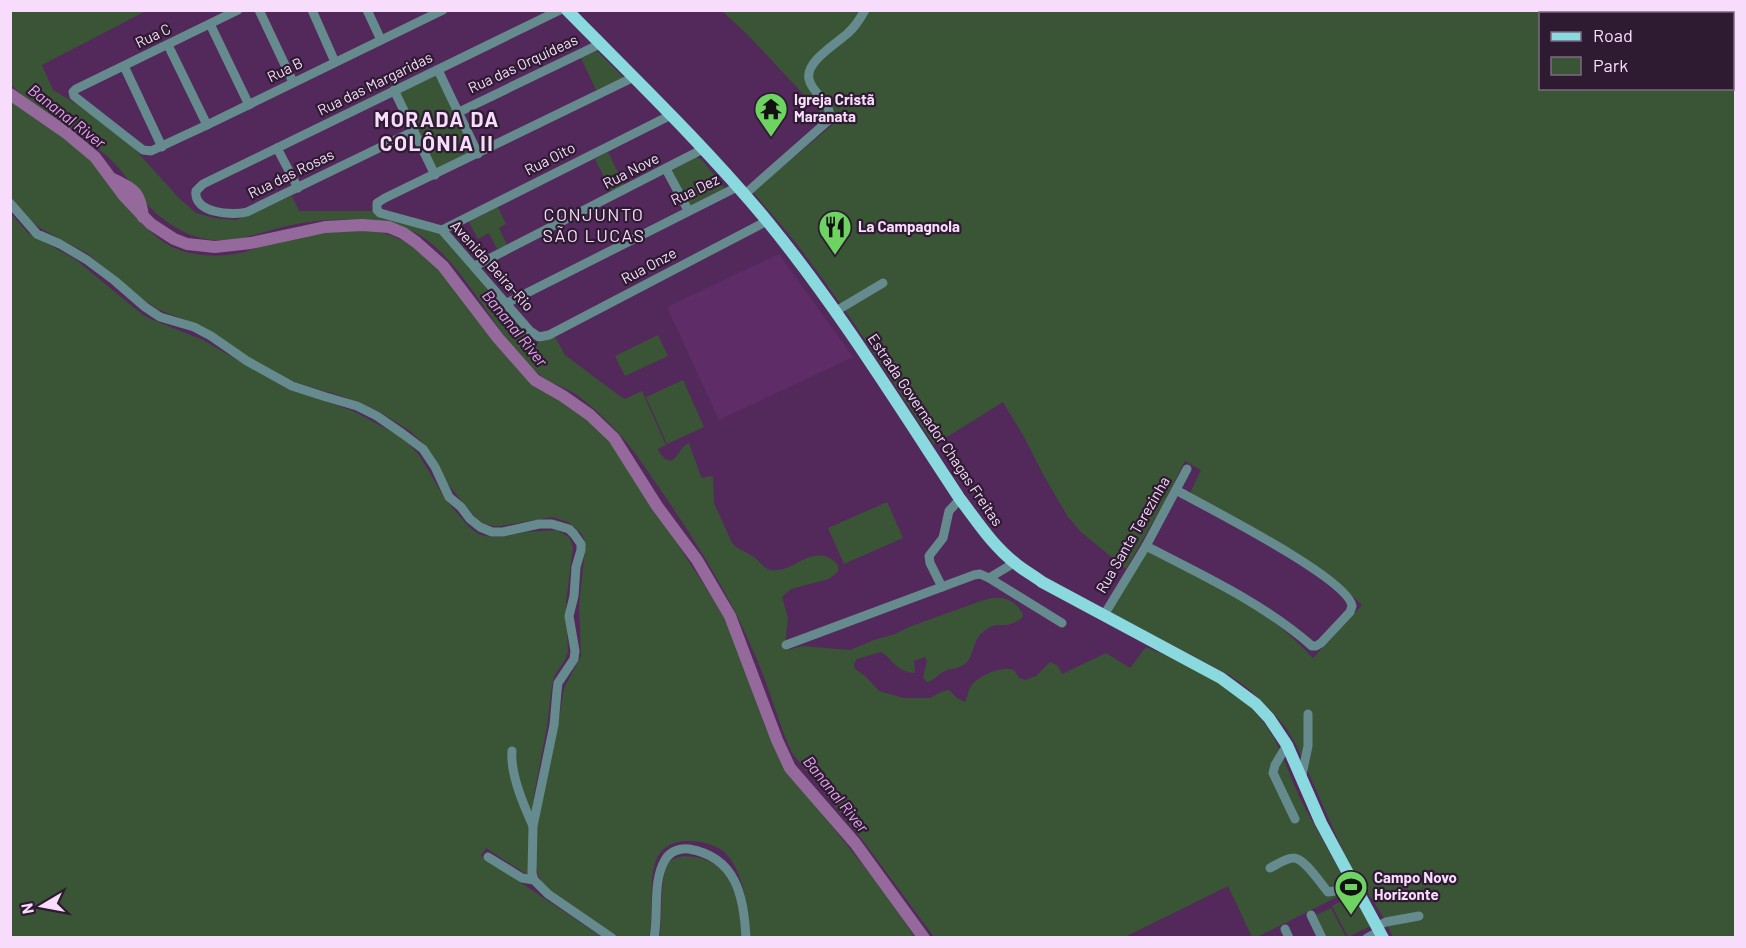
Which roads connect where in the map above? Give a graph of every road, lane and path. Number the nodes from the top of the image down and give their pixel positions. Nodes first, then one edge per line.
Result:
1 (238, 10) edge
2 (259, 10) edge
3 (312, 10) edge
4 (367, 10) edge
5 (443, 10) edge
6 (560, 10) edge
7 (567, 10) edge
8 (865, 10) edge
9 (422, 15) edge
10 (210, 24) junction
11 (381, 39) junction
12 (600, 44) junction
13 (168, 45) junction
14 (335, 62) junction
15 (124, 66) junction
16 (438, 70) junction
17 (634, 77) junction
18 (293, 82) junction
19 (394, 90) junction
20 (249, 105) junction
21 (459, 112) junction
22 (671, 115) junction
23 (207, 125) junction
24 (414, 131) junction
25 (162, 147) junction
26 (140, 148) joint
27 (277, 148) junction
28 (703, 149) junction
29 (478, 154) junction
30 (666, 170) junction
31 (435, 175) junction
32 (203, 184) joint
33 (298, 188) junction
34 (740, 191) junction
35 (10, 203) edge
36 (688, 210) junction
37 (767, 221) junction
38 (442, 230) junction
39 (476, 266) junction
40 (883, 283) dead end
41 (507, 303) junction
42 (836, 311) junction
43 (544, 336) joint
44 (1187, 468) dead end
45 (1176, 490) junction
46 (960, 499) junction
47 (1146, 546) junction
48 (1014, 563) junction
49 (989, 578) junction
50 (942, 587) junction
51 (1104, 615) junction
52 (1062, 623) dead end
53 (786, 645) dead end
54 (1308, 714) dead end
55 (1287, 746) junction
56 (512, 751) dead end
57 (1301, 779) junction
58 (1295, 819) dead end
59 (533, 826) junction
60 (488, 857) dead end
61 (1270, 868) dead end
62 (1350, 878) junction
63 (534, 880) junction
64 (1311, 915) dead end
65 (1419, 916) dead end
66 (1380, 932) edge
67 (612, 938) edge
68 (654, 938) edge
69 (746, 938) edge
70 (1322, 938) edge
71 (1368, 938) edge

1 - 10 street, Rua C
2 - 18 street
3 - 14 street
4 - 11 street
5 - 9 street, Rua B
6 - 16 street, Rua das Margaridas
7 - 12 main road, Estrada Governador Chagas Freitas
8 - 34 street, Rua Dez
9 - 11 street, Rua B
10 - 13 street, Rua C
10 - 20 street
11 - 14 street, Rua B
12 - 17 main road, Estrada Governador Chagas Freitas
12 - 21 street, Rua das Orquídeas
13 - 15 street, Rua C
13 - 23 street
14 - 18 street, Rua B
15 - 25 street
15 - 26 street, Rua C
16 - 19 street, Rua das Margaridas
16 - 21 street
17 - 22 main road, Estrada Governador Chagas Freitas
17 - 29 street
18 - 20 street, Rua B
19 - 24 street
19 - 27 street, Rua das Margaridas
20 - 23 street, Rua B
21 - 29 street
22 - 28 main road, Estrada Governador Chagas Freitas
22 - 38 street, Rua Oito
23 - 25 street, Rua B
24 - 31 street
24 - 33 street, Rua das Rosas
25 - 26 street, Rua B
27 - 32 street, Rua das Margaridas
27 - 33 street
28 - 30 street, Rua Nove
28 - 34 main road, Estrada Governador Chagas Freitas
29 - 31 street
30 - 36 street
30 - 39 street, Rua Nove
31 - 38 street, Avenida Beira-Rio
32 - 33 street, Rua das Rosas
34 - 36 street, Rua Dez
34 - 37 main road, Estrada Governador Chagas Freitas
35 - 59 street
36 - 41 street, Rua Dez
37 - 42 main road, Estrada Governador Chagas Freitas
37 - 43 street, Rua Onze
38 - 39 street, Avenida Beira-Rio
39 - 41 street, Avenida Beira-Rio
40 - 42 street
41 - 43 street, Avenida Beira-Rio
42 - 46 main road, Estrada Governador Chagas Freitas
44 - 45 street, Rua Santa Terezinha
45 - 47 street, Rua Santa Terezinha
45 - 47 street
46 - 48 main road, Estrada Governador Chagas Freitas
46 - 50 street
47 - 51 street, Rua Santa Terezinha
48 - 49 street
48 - 51 main road, Estrada Governador Chagas Freitas
49 - 50 street
49 - 52 street
50 - 53 street
51 - 55 main road, Estrada Governador Chagas Freitas
54 - 57 street
55 - 57 main road, Estrada Governador Chagas Freitas
55 - 58 street
56 - 59 street
57 - 62 main road, Estrada Governador Chagas Freitas
59 - 63 street
60 - 63 street
61 - 62 street
62 - 66 main road, Estrada Governador Chagas Freitas
63 - 67 street
64 - 70 street
65 - 66 street
66 - 71 street
68 - 69 street

